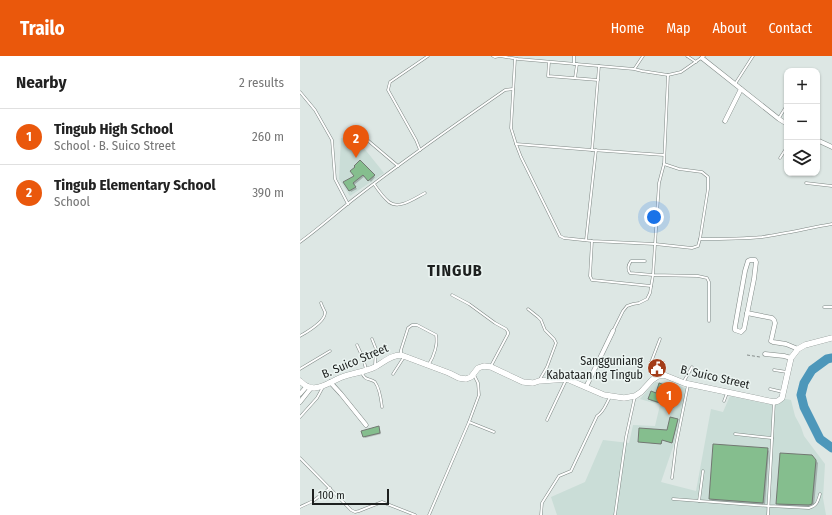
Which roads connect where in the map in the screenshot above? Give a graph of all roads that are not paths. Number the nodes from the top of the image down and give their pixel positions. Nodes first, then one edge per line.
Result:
1 (428, 56) edge
2 (493, 56) edge
3 (518, 56) edge
4 (574, 56) edge
5 (643, 56) edge
6 (687, 56) edge
7 (753, 56) edge
8 (703, 57) edge
9 (515, 59) junction
10 (518, 60) junction
11 (549, 62) junction
12 (696, 62) junction
13 (575, 64) junction
14 (599, 66) junction
15 (634, 68) junction
16 (668, 75) junction
17 (575, 78) junction
18 (598, 80) junction
19 (735, 84) junction
20 (513, 89) junction
21 (741, 89) junction
22 (300, 92) edge
23 (784, 110) edge
24 (779, 119) junction
25 (726, 121) dead end
26 (784, 122) edge
27 (820, 141) edge
28 (356, 144) dead end
29 (516, 144) junction
30 (832, 147) edge
31 (420, 150) junction
32 (592, 150) junction
33 (596, 150) junction
34 (784, 152) edge
35 (664, 155) junction
36 (780, 158) dead end
37 (664, 164) junction
38 (398, 166) junction
39 (806, 183) dead end
40 (374, 184) junction
41 (832, 186) edge
42 (425, 193) dead end
43 (348, 204) junction
44 (832, 224) edge
45 (700, 239) junction
46 (586, 240) junction
47 (592, 241) junction
48 (300, 242) edge
49 (655, 244) junction
50 (645, 261) dead end
51 (653, 275) junction
52 (651, 286) junction
53 (452, 295) dead end
54 (321, 303) dead end
55 (824, 307) dead end
56 (832, 307) edge
57 (528, 309) dead end
58 (747, 313) junction
59 (709, 321) dead end
60 (613, 331) joint
61 (300, 336) edge
62 (372, 338) dead end
63 (832, 338) edge
64 (660, 339) dead end
65 (357, 345) dead end
66 (798, 349) junction
67 (330, 351) dead end
68 (765, 354) road end
69 (403, 356) junction
70 (791, 358) junction
71 (428, 365) junction
72 (375, 367) junction
73 (491, 367) junction
74 (692, 367) dead end
75 (300, 370) edge
76 (774, 370) dead end
77 (364, 371) junction
78 (788, 372) junction
79 (392, 374) dead end
80 (474, 374) junction
81 (657, 377) junction
82 (567, 379) junction
83 (300, 381) edge
84 (539, 381) junction
85 (330, 382) junction
86 (686, 383) junction
87 (324, 386) junction
88 (309, 387) junction
89 (586, 387) junction
90 (770, 389) dead end
91 (727, 392) junction
92 (784, 392) junction
93 (300, 394) edge
94 (611, 396) junction
95 (635, 396) junction
96 (724, 400) dead end
97 (300, 402) edge
98 (774, 402) junction
99 (382, 407) dead end
100 (300, 417) edge
101 (547, 420) dead end
102 (469, 422) junction
103 (366, 425) dead end
104 (494, 432) dead end
105 (735, 434) dead end
106 (772, 438) junction
107 (300, 458) edge
108 (703, 472) dead end
109 (672, 478) dead end
110 (330, 488) junction
111 (820, 494) dead end
112 (673, 499) dead end
113 (699, 501) junction
114 (769, 506) junction
115 (300, 507) edge
116 (414, 515) edge
117 (429, 515) edge
118 (541, 515) edge
119 (614, 515) edge
120 (768, 515) edge

1 - 31 lane
2 - 9 lane
3 - 10 lane
4 - 13 lane
5 - 15 lane
6 - 12 lane
7 - 19 lane
8 - 12 lane
8 - 19 street
9 - 10 lane
9 - 20 lane
10 - 11 lane
11 - 13 lane
11 - 17 lane
12 - 16 lane
13 - 14 lane
13 - 17 lane
14 - 15 lane
14 - 18 lane
15 - 16 lane
16 - 35 lane
17 - 18 lane
18 - 32 lane
19 - 21 street
20 - 29 lane
20 - 31 lane
21 - 24 street
21 - 25 street
22 - 43 lane
23 - 24 lane
24 - 26 street
27 - 30 street
28 - 38 lane
29 - 32 lane
29 - 46 lane
31 - 38 lane
32 - 33 lane
33 - 35 lane
33 - 46 lane
34 - 36 lane
35 - 37 lane
37 - 45 lane
37 - 49 lane
38 - 40 lane
39 - 41 lane
40 - 42 lane
40 - 43 lane
43 - 48 lane
44 - 45 lane
45 - 49 lane
46 - 47 lane
47 - 49 lane
47 - 52 lane
49 - 51 lane
50 - 51 lane
51 - 52 lane
51 - 59 lane
52 - 60 lane
53 - 73 lane
54 - 61 lane
55 - 56 lane
57 - 84 lane
58 - 58 street
58 - 66 street
60 - 89 street
62 - 72 lane
63 - 66 street
64 - 81 lane
65 - 77 lane
66 - 70 street
67 - 75 lane
68 - 70 street
69 - 71 street, B. Suico Street
69 - 71 lane
69 - 72 street, B. Suico Street
69 - 79 lane
70 - 78 street
71 - 80 street, B. Suico Street
72 - 77 street, B. Suico Street
73 - 80 street, B. Suico Street
73 - 84 street
74 - 86 lane
76 - 78 lane
77 - 85 street, B. Suico Street
77 - 99 lane
78 - 92 street
80 - 102 lane
81 - 86 street, B. Suico Street
81 - 95 street
82 - 84 street
82 - 89 street
82 - 101 lane
83 - 88 street
85 - 87 street, B. Suico Street
85 - 103 street
86 - 91 street, B. Suico Street
86 - 109 lane
87 - 88 street, B. Suico Street
87 - 100 lane
88 - 93 street
88 - 97 street
89 - 94 street
90 - 92 lane
91 - 96 lane
91 - 98 street, B. Suico Street
92 - 98 street
94 - 95 street
94 - 118 lane
95 - 119 lane
98 - 106 lane
102 - 104 lane
102 - 117 lane
105 - 106 lane
106 - 114 lane
107 - 110 lane
108 - 113 lane
110 - 115 lane
110 - 116 lane
111 - 114 lane
112 - 113 lane
113 - 114 lane
114 - 120 lane

